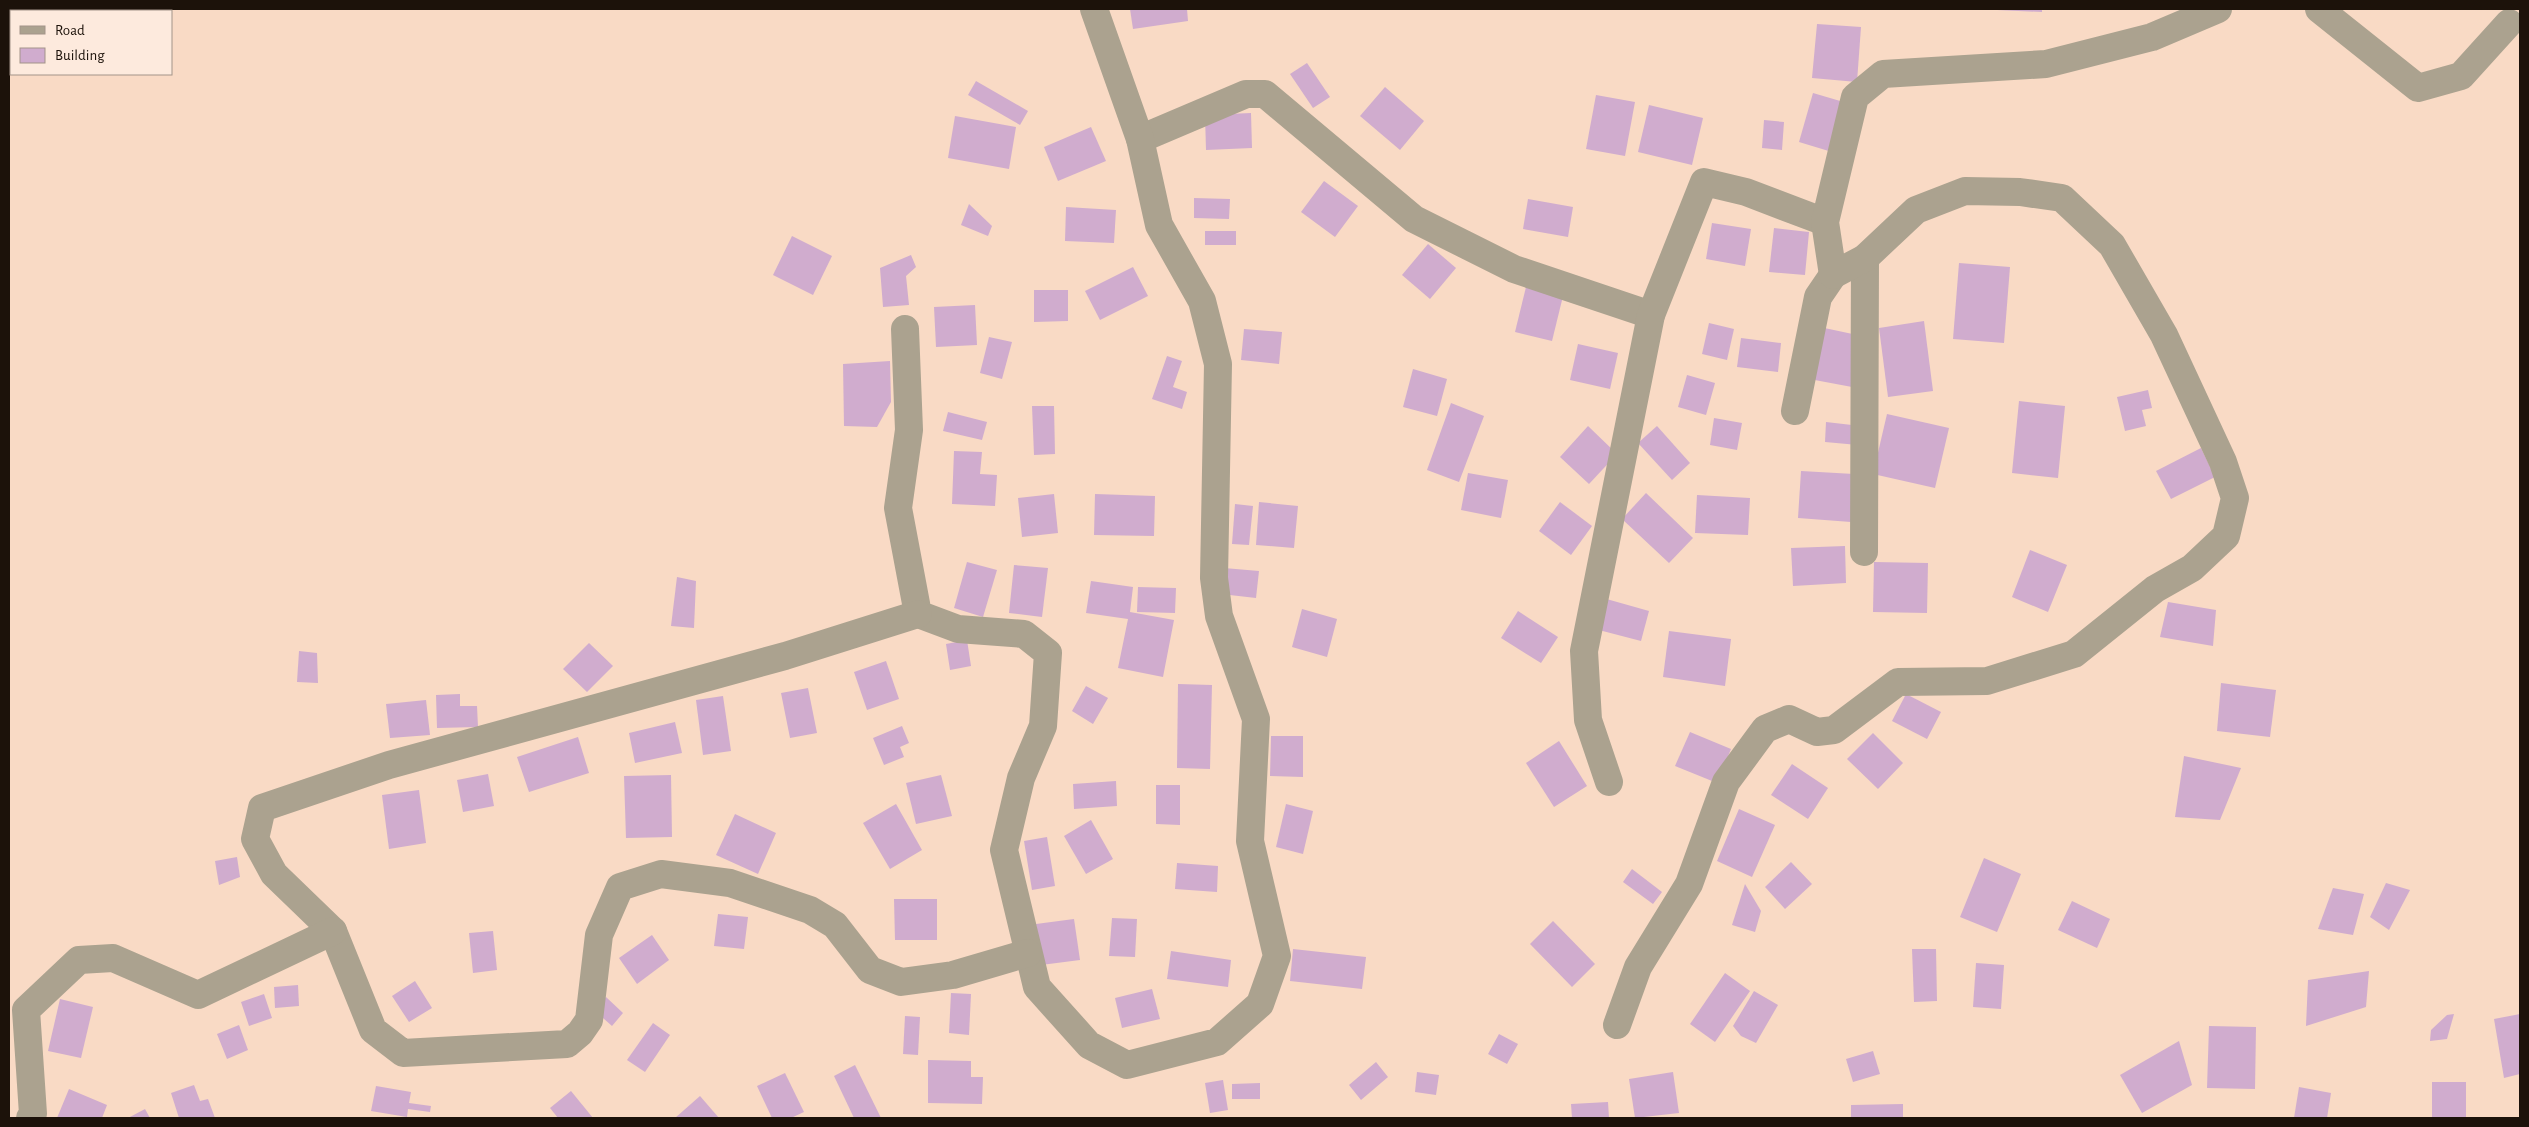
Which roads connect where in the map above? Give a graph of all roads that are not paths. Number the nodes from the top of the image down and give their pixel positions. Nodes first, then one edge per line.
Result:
1 (1094, 9) edge
2 (2218, 9) edge
3 (2319, 9) edge
4 (2509, 23) dead end
5 (1140, 139) junction
6 (1825, 222) junction
7 (1865, 258) junction
8 (1834, 275) junction
9 (1651, 315) junction
10 (905, 329) dead end
11 (1795, 411) dead end
12 (1864, 552) dead end
13 (918, 614) junction
14 (1609, 782) dead end
15 (333, 931) junction
16 (1028, 953) junction
17 (1617, 1025) dead end
18 (30, 1118) edge

1 - 5 street
2 - 6 street
3 - 4 street
5 - 9 street
5 - 16 street
6 - 8 street
6 - 9 street
7 - 8 street
7 - 12 street
7 - 17 street
8 - 11 street
9 - 14 street
10 - 13 street
13 - 15 street
13 - 16 street
15 - 16 street
15 - 18 street

